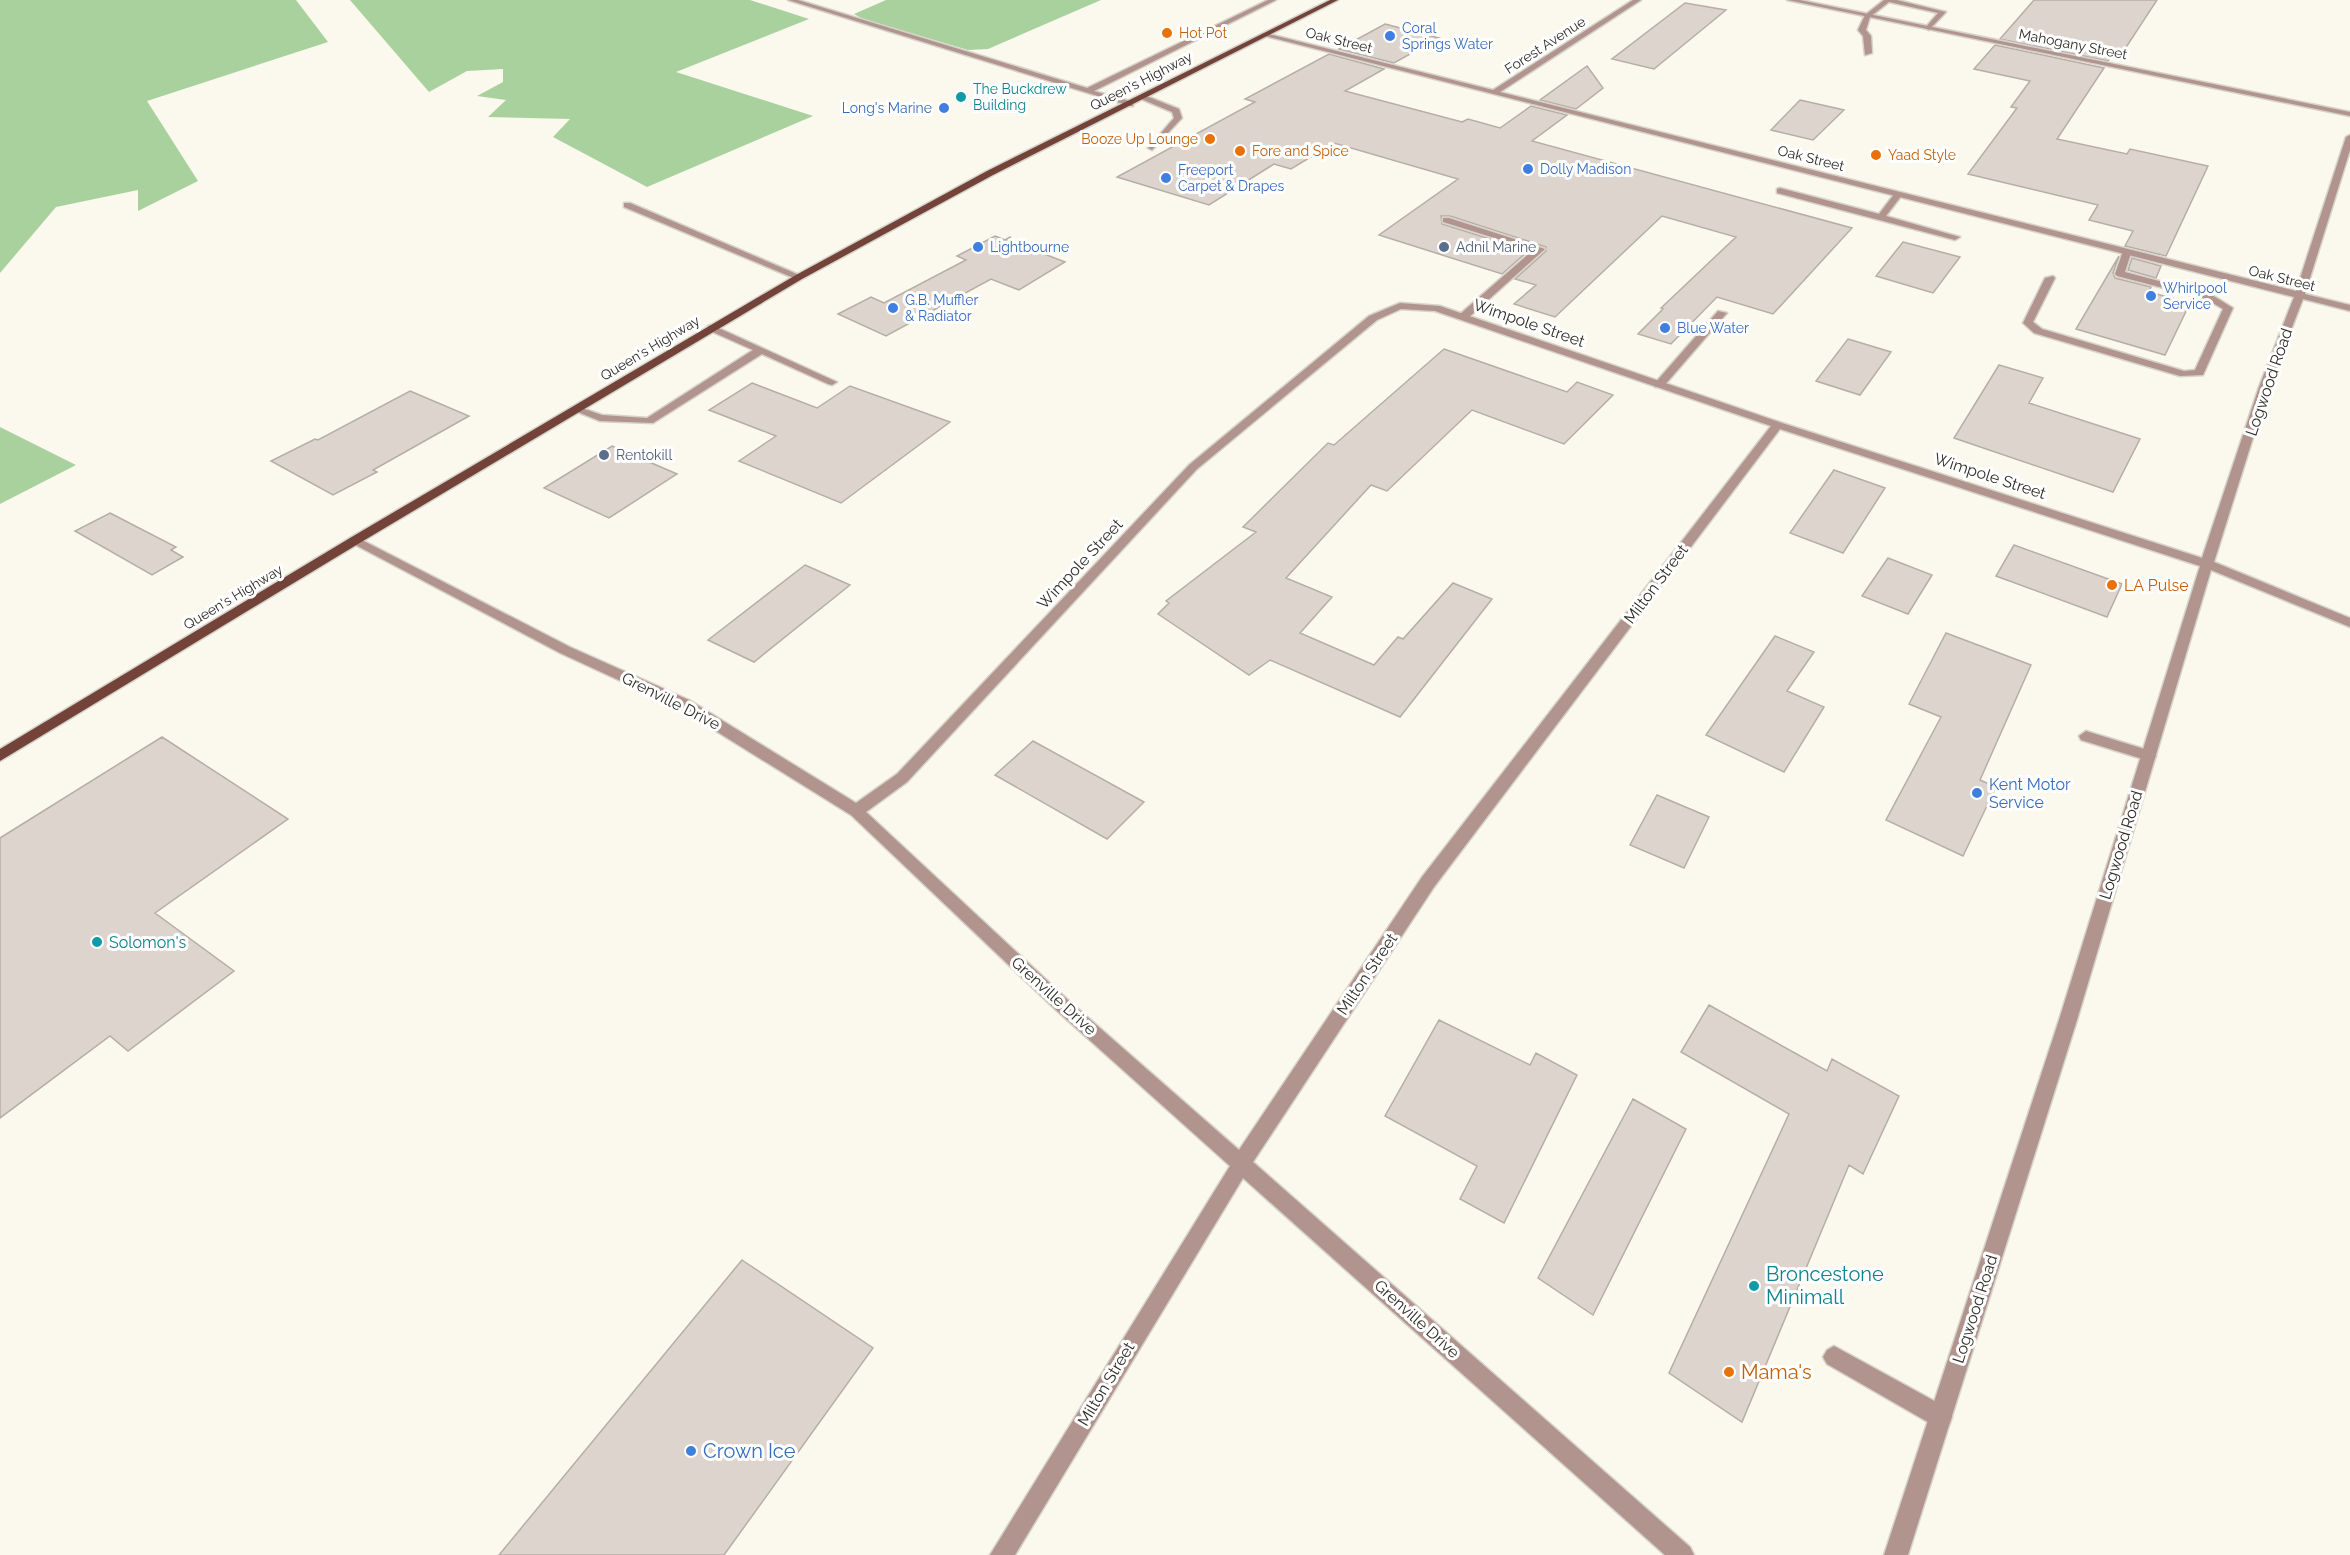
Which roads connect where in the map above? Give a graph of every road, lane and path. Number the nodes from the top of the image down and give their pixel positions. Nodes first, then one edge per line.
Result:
1 (791, 0) edge
2 (1273, 0) edge
3 (1335, 0) edge
4 (1638, 0) edge
5 (1790, 0) edge
6 (1867, 16) junction
7 (1929, 28) junction
8 (1265, 35) junction
9 (1868, 52) dead end
10 (1087, 91) junction
11 (1495, 92) junction
12 (1144, 97) junction
13 (1130, 104) junction
14 (2350, 114) edge
15 (2350, 137) edge
16 (1152, 148) dead end
17 (1780, 191) dead end
18 (1898, 195) junction
19 (627, 205) dead end
20 (1882, 216) junction
21 (1446, 220) dead end
22 (1955, 237) dead end
23 (2126, 253) junction
24 (799, 277) junction
25 (2050, 278) dead end
26 (2299, 297) junction
27 (2350, 308) edge
28 (1722, 313) dead end
29 (1463, 317) junction
30 (712, 328) junction
31 (761, 350) junction
32 (832, 382) dead end
33 (1659, 385) junction
34 (576, 409) junction
35 (1778, 425) junction
36 (354, 541) junction
37 (2208, 564) junction
38 (2350, 623) edge
39 (2086, 736) dead end
40 (1, 753) edge
41 (2149, 756) junction
42 (856, 811) junction
43 (1242, 1162) junction
44 (1834, 1357) dead end
45 (1941, 1417) junction
46 (1002, 1555) edge
47 (1682, 1555) edge
48 (1896, 1555) edge

1 - 10 street
2 - 10 street
3 - 8 main road, Queen's Highway
4 - 11 street, Forest Avenue
5 - 6 street, Mahogany Street
6 - 7 street, Mahogany Street
6 - 7 street
6 - 9 street
7 - 14 street, Mahogany Street
8 - 11 street, Oak Street
8 - 12 main road, Queen's Highway
10 - 13 street
11 - 18 street, Oak Street
12 - 13 main road, Queen's Highway
12 - 16 street
13 - 24 main road, Queen's Highway
15 - 26 street, Logwood Road
17 - 20 street
18 - 20 street
18 - 23 street, Oak Street
19 - 24 street
20 - 22 street
21 - 29 street
23 - 25 street
23 - 26 street, Oak Street
24 - 30 main road, Queen's Highway
26 - 27 street, Oak Street
26 - 37 street, Logwood Road
28 - 33 street
29 - 33 street, Wimpole Street
29 - 42 street, Wimpole Street
30 - 31 street
30 - 34 main road, Queen's Highway
31 - 32 street
31 - 34 street
33 - 35 street, Wimpole Street
34 - 36 main road, Queen's Highway
35 - 37 street, Wimpole Street
35 - 43 street, Milton Street
36 - 40 main road, Queen's Highway
36 - 42 street, Grenville Drive
37 - 38 street, Wimpole Street
37 - 41 street, Logwood Road
39 - 41 street
41 - 45 street, Logwood Road
42 - 43 street, Grenville Drive
43 - 46 street, Milton Street
43 - 47 street, Grenville Drive
44 - 45 street
45 - 48 street, Logwood Road

